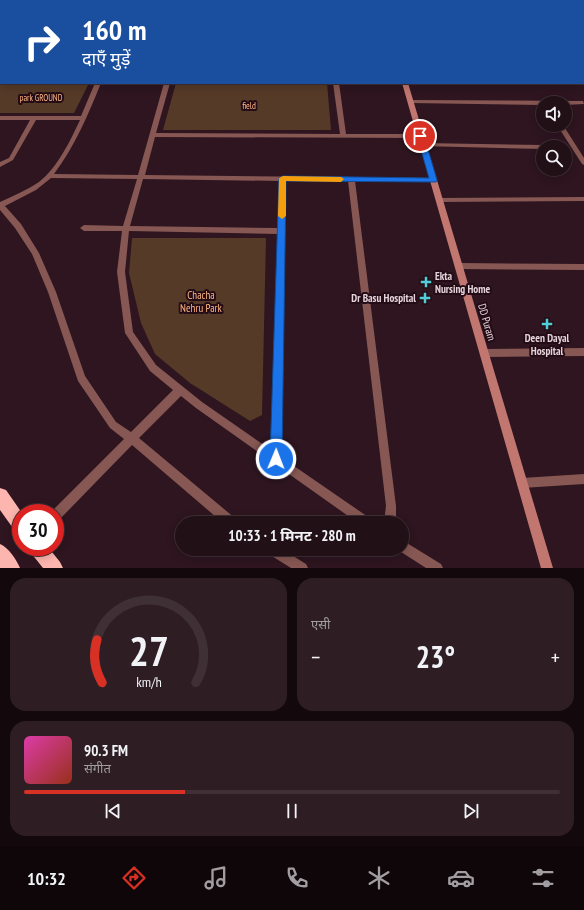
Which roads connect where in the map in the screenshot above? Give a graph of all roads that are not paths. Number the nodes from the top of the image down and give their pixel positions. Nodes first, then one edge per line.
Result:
1 (98, 84) edge
2 (167, 84) edge
3 (336, 84) edge
4 (405, 84) edge
5 (410, 102) junction
6 (536, 103) edge
7 (572, 103) edge
8 (583, 103) dead end
9 (0, 118) edge
10 (34, 118) junction
11 (83, 118) junction
12 (564, 132) edge
13 (152, 135) junction
14 (343, 136) junction
15 (420, 136) junction
16 (423, 146) junction
17 (536, 147) edge
18 (574, 147) joint
19 (584, 164) edge
20 (0, 165) edge
21 (50, 176) junction
22 (141, 177) junction
23 (283, 178) junction
24 (351, 179) junction
25 (433, 180) junction
26 (584, 199) edge
27 (439, 200) junction
28 (0, 205) edge
29 (84, 228) dead end
30 (126, 229) junction
31 (281, 231) junction
32 (459, 266) junction
33 (584, 267) edge
34 (584, 352) edge
35 (484, 354) junction
36 (180, 390) junction
37 (132, 439) junction
38 (276, 459) junction
39 (584, 480) edge
40 (522, 483) junction
41 (0, 496) edge
42 (64, 507) edge
43 (12, 513) edge
44 (224, 516) edge
45 (357, 516) edge
46 (390, 516) edge
47 (409, 550) edge
48 (0, 553) edge
49 (44, 556) edge
50 (282, 556) edge
51 (11, 568) edge
52 (54, 568) edge
53 (302, 568) edge
54 (437, 568) edge
55 (548, 568) edge

1 - 11 street
2 - 13 street
3 - 14 street
4 - 5 street, DD Puram
5 - 6 street
5 - 15 street, DD Puram
7 - 8 street
9 - 10 street
10 - 11 street
10 - 20 street
11 - 21 street
12 - 18 street
13 - 14 street
13 - 22 street
14 - 15 street
15 - 16 street, DD Puram
16 - 17 street
16 - 25 street, DD Puram
18 - 19 street
21 - 22 street
21 - 28 street
22 - 23 street
22 - 30 street
23 - 24 street
23 - 31 street
24 - 25 street
24 - 46 street
25 - 27 street, DD Puram
26 - 27 street
27 - 32 street, DD Puram
28 - 37 street
29 - 30 street
30 - 31 street
30 - 36 street
31 - 38 street
32 - 33 street
32 - 35 street, DD Puram
34 - 35 street
35 - 40 street, DD Puram
36 - 37 street
36 - 38 street
37 - 42 street
37 - 44 street
38 - 45 street
39 - 40 street
40 - 55 street, DD Puram
41 - 43 highway
47 - 54 street
48 - 51 highway
49 - 52 highway
50 - 53 street

